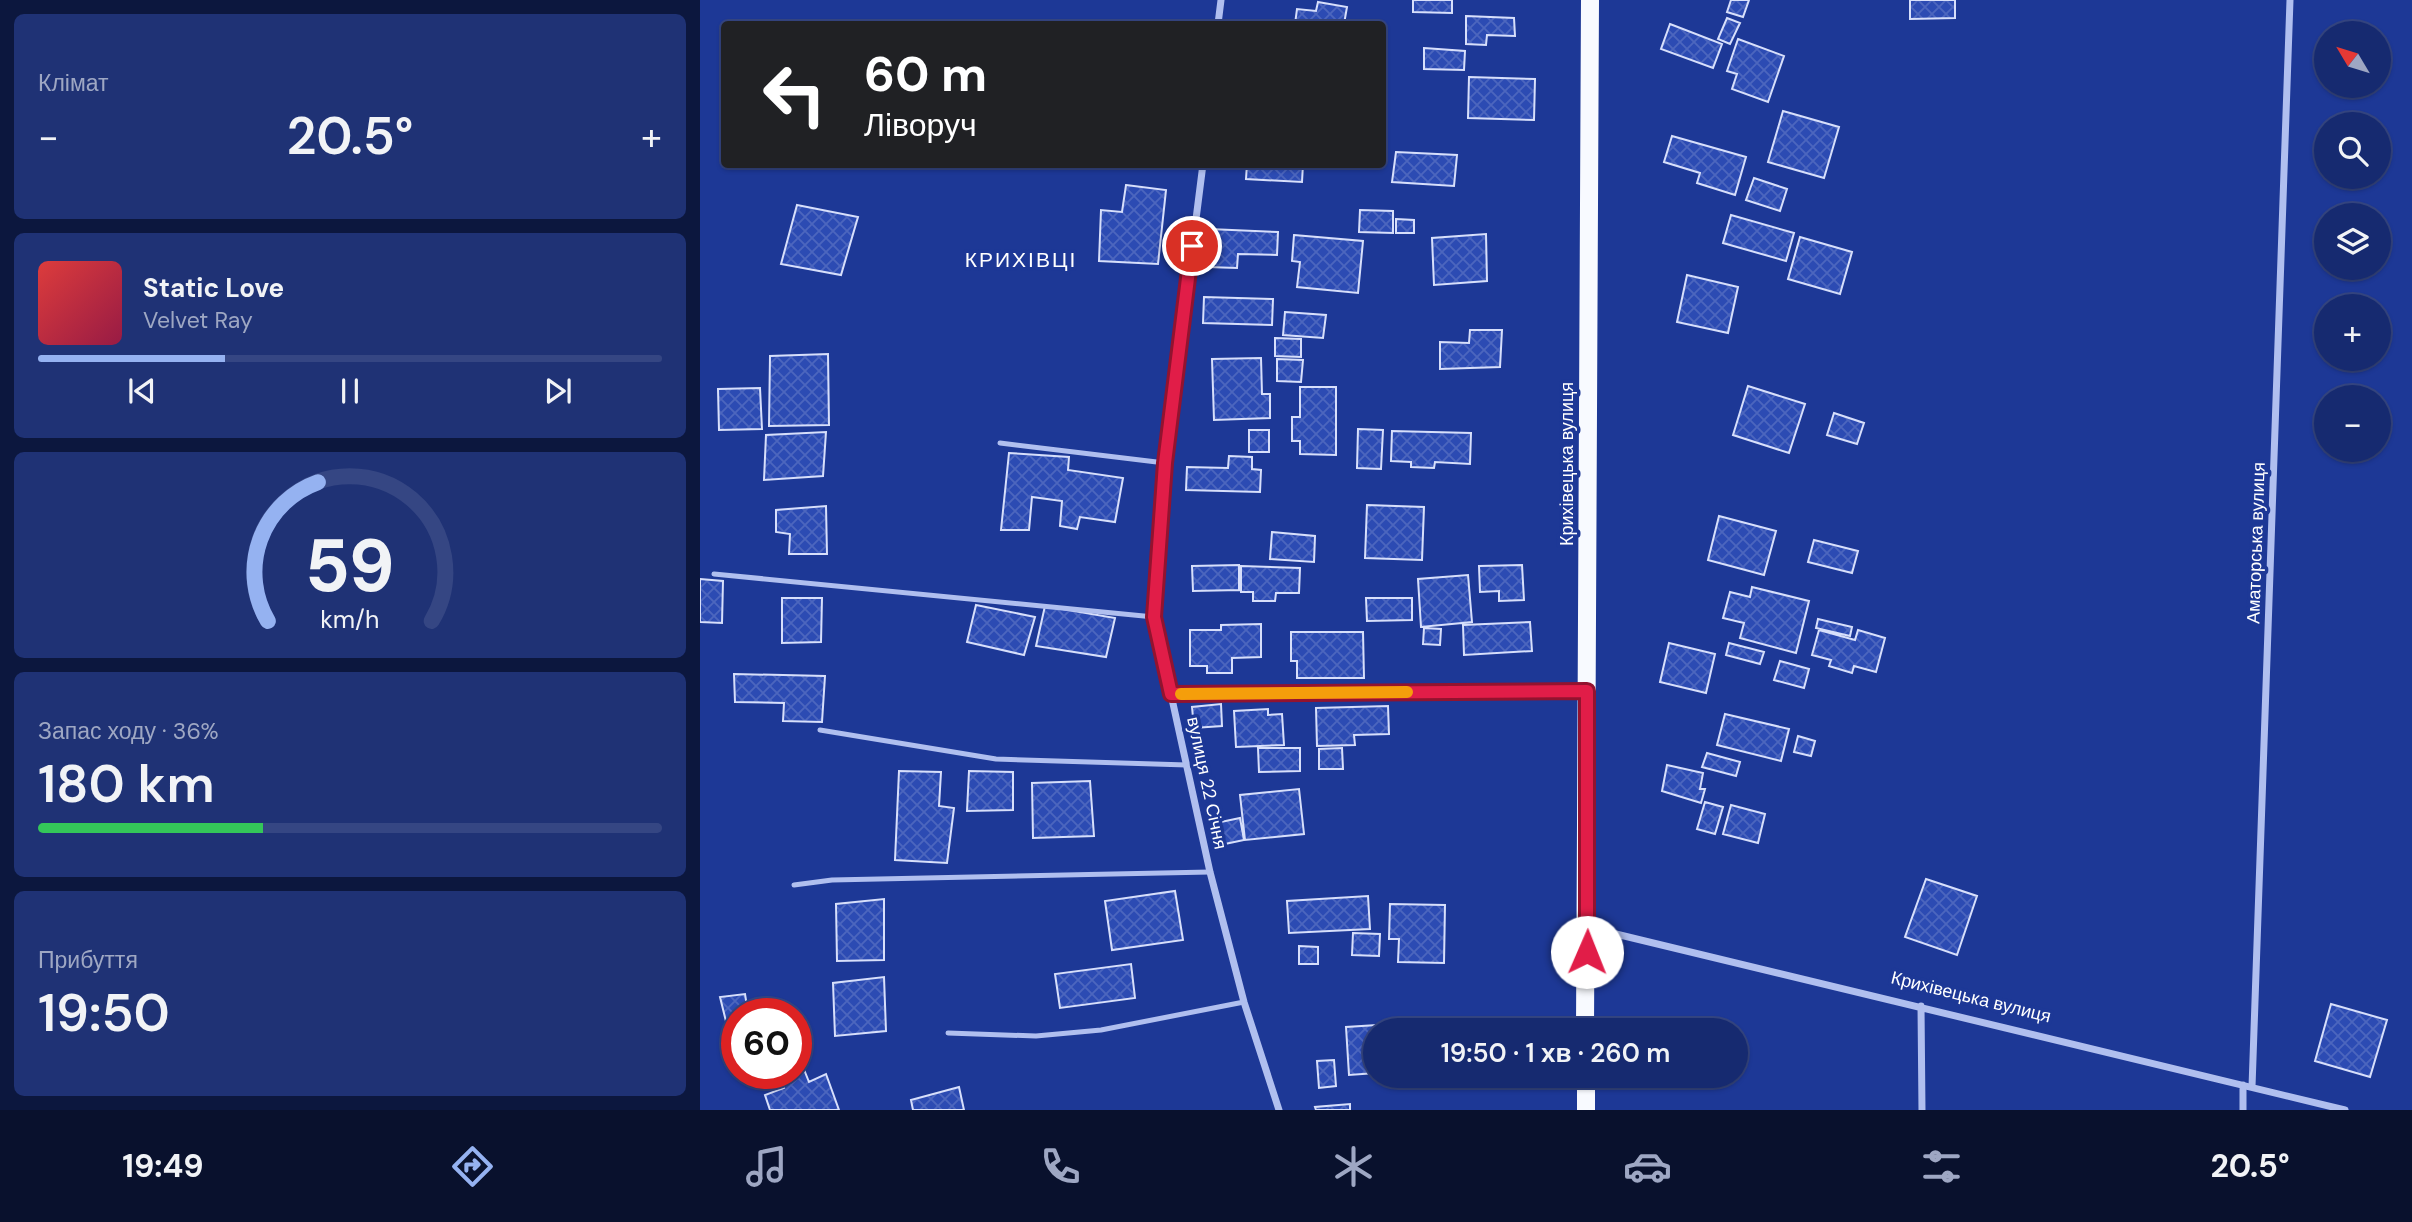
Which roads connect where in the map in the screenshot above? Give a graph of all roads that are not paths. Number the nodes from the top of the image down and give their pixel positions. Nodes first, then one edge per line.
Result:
1 (1221, 0) edge
2 (1590, 0) edge
3 (2290, 0) edge
4 (1218, 21) edge
5 (1202, 168) edge
6 (1000, 443) dead end
7 (1165, 463) junction
8 (714, 574) dead end
9 (1154, 617) junction
10 (1587, 691) junction
11 (1171, 694) junction
12 (820, 730) dead end
13 (1187, 765) junction
14 (1210, 872) junction
15 (794, 885) dead end
16 (1587, 928) junction
17 (1244, 1002) junction
18 (1921, 1006) junction
19 (1586, 1018) edge
20 (948, 1033) dead end
21 (2243, 1085) junction
22 (2252, 1087) junction
23 (1586, 1088) edge
24 (1279, 1110) edge
25 (1586, 1110) edge
26 (1922, 1110) edge
27 (2244, 1110) edge
28 (2345, 1110) edge

1 - 4 street
2 - 10 main road, Крихівецька вулиця
3 - 22 street, Аматорська вулиця
5 - 7 street, вулиця 22 Січня
6 - 7 lane
7 - 9 street, вулиця 22 Січня
8 - 9 lane
9 - 11 street, вулиця 22 Січня
10 - 11 lane
10 - 16 main road, Крихівецька вулиця
11 - 13 street, вулиця 22 Січня
12 - 13 lane
13 - 14 street, вулиця 22 Січня
14 - 15 lane
14 - 17 street, вулиця 22 Січня
16 - 18 street, Крихівецька вулиця
16 - 19 main road, Крихівецька вулиця
17 - 20 lane
17 - 24 street, вулиця 22 Січня
18 - 21 street, Крихівецька вулиця
18 - 26 street
21 - 22 street, Крихівецька вулиця
21 - 27 street
22 - 28 street, Крихівецька вулиця
23 - 25 main road

